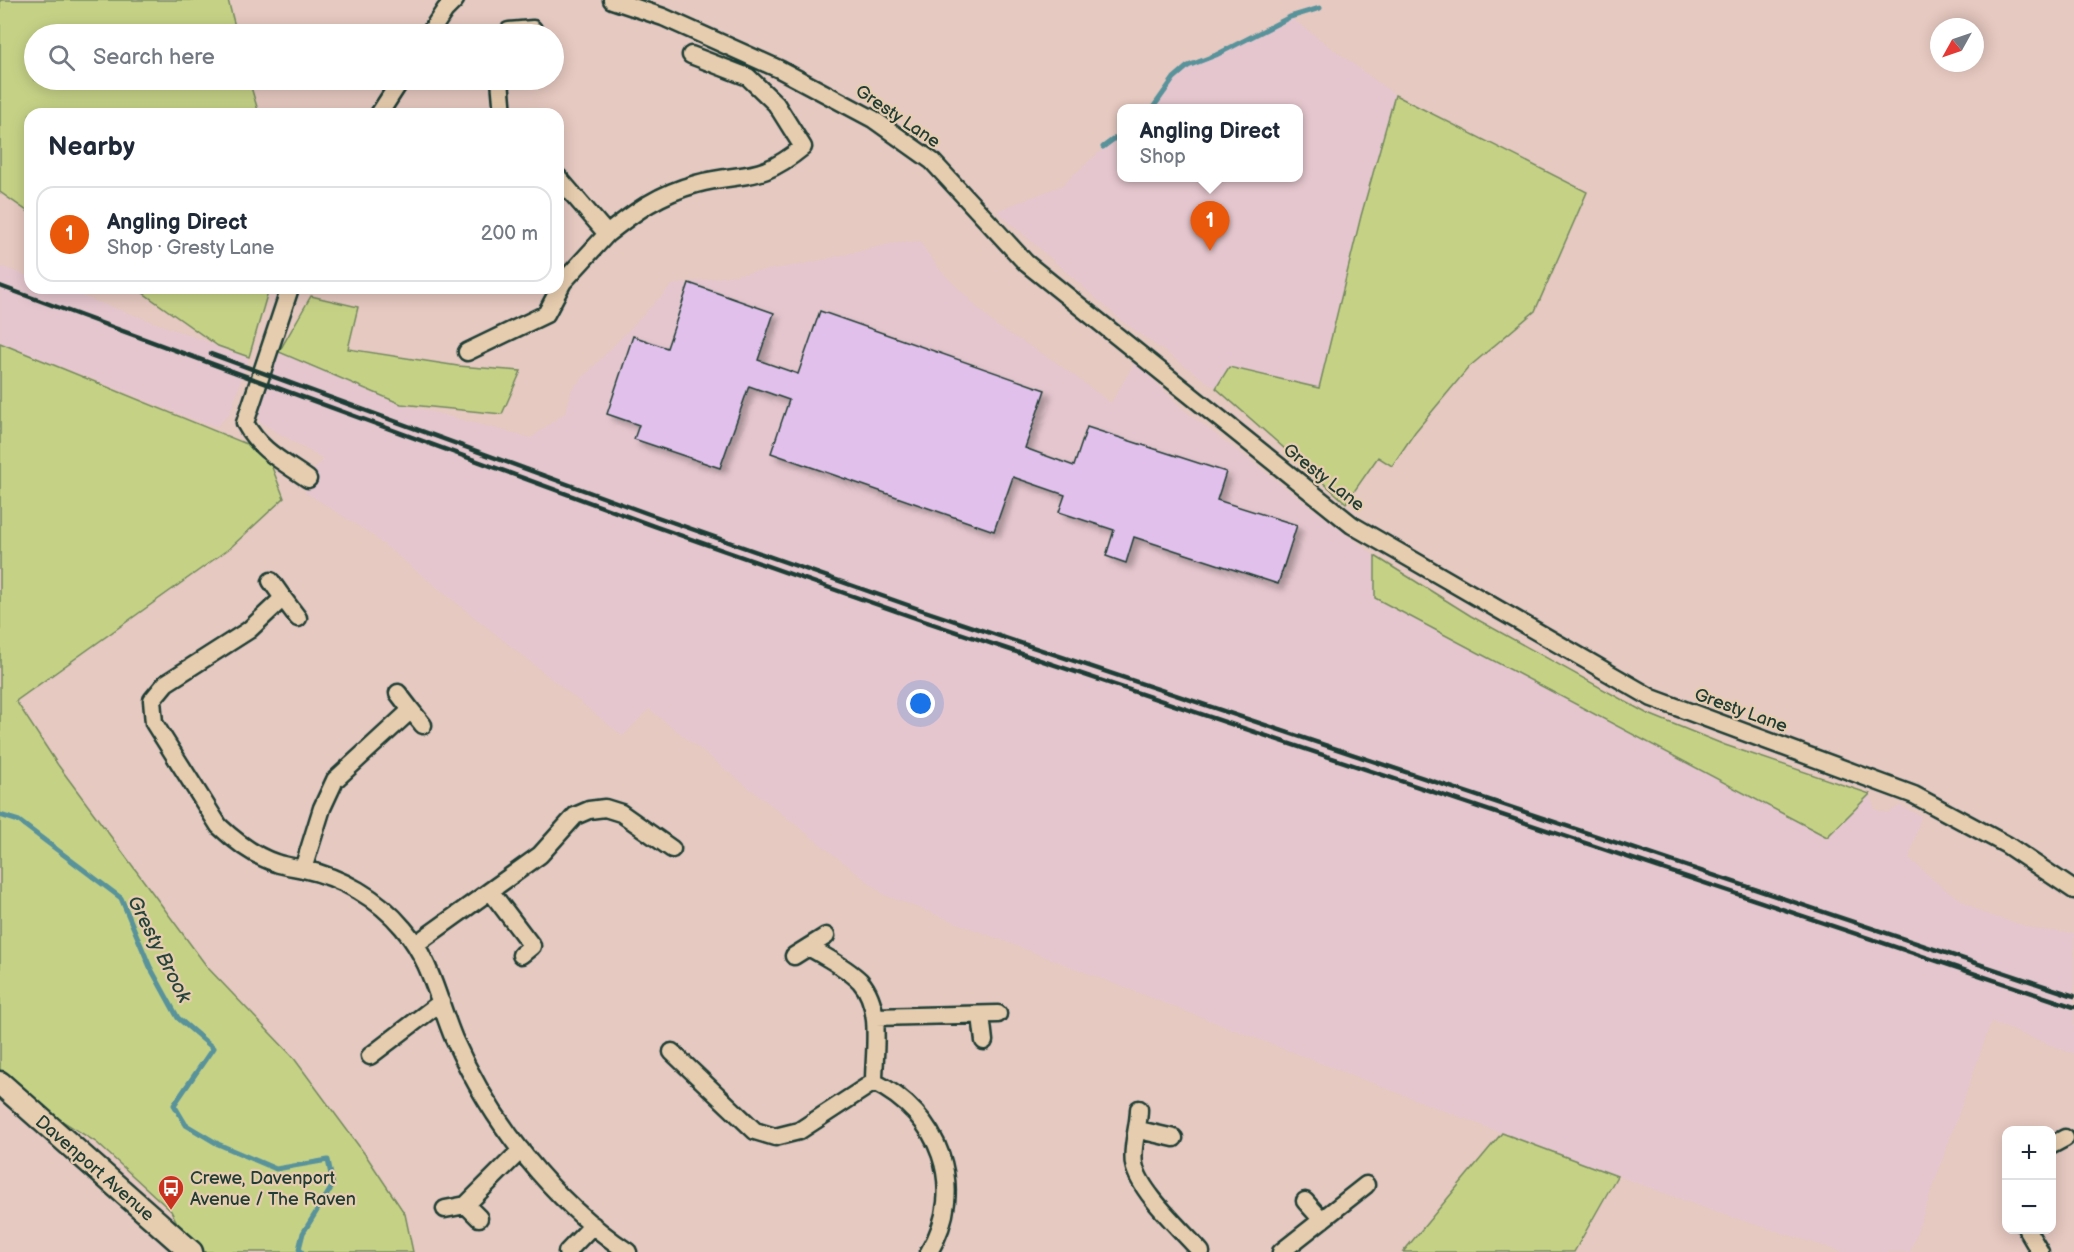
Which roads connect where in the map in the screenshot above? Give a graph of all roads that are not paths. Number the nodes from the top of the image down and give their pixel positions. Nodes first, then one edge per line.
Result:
1 (455, 0) edge
2 (612, 0) edge
3 (436, 24) edge
4 (691, 55) dead end
5 (395, 90) edge
6 (501, 90) edge
7 (383, 108) edge
8 (502, 108) edge
9 (564, 184) edge
10 (608, 234) junction
11 (564, 281) edge
12 (288, 294) edge
13 (557, 294) edge
14 (467, 352) dead end
15 (308, 479) dead end
16 (271, 581) dead end
17 (283, 598) junction
18 (298, 618) dead end
19 (398, 693) dead end
20 (411, 710) junction
21 (423, 725) dead end
22 (672, 849) dead end
23 (303, 869) junction
24 (2074, 890) edge
25 (491, 892) junction
26 (826, 936) dead end
27 (416, 944) junction
28 (532, 946) dead end
29 (809, 946) junction
30 (794, 956) dead end
31 (441, 1002) junction
32 (998, 1014) dead end
33 (981, 1015) junction
34 (875, 1017) junction
35 (984, 1041) dead end
36 (672, 1052) dead end
37 (370, 1056) dead end
38 (874, 1082) junction
39 (0, 1083) edge
40 (1139, 1109) dead end
41 (1138, 1130) junction
42 (1174, 1138) dead end
43 (521, 1150) junction
44 (1366, 1185) dead end
45 (1305, 1201) dead end
46 (466, 1205) junction
47 (445, 1209) dead end
48 (479, 1218) dead end
49 (1322, 1220) junction
50 (593, 1225) junction
51 (2029, 1234) edge
52 (190, 1252) edge
53 (567, 1252) edge
54 (628, 1252) edge
55 (929, 1252) edge
56 (1201, 1252) edge
57 (1281, 1252) edge
58 (2040, 1252) edge

1 - 3 street
2 - 24 street, Gresty Lane
4 - 10 street
5 - 7 street
6 - 8 street
9 - 10 street
10 - 11 street
12 - 15 street
13 - 14 street
16 - 17 street
17 - 18 street
17 - 23 street
19 - 20 street
20 - 21 street
20 - 23 street
22 - 25 street
23 - 27 street
25 - 27 street
25 - 28 street
26 - 29 street
27 - 31 street
29 - 30 street
29 - 34 street
31 - 37 street
31 - 43 street
32 - 33 street
33 - 34 street
33 - 35 street
34 - 38 street
36 - 38 street
38 - 55 street
39 - 52 street, Davenport Avenue
40 - 41 street
41 - 42 street
41 - 56 street
43 - 46 street
43 - 50 street
44 - 49 street
45 - 49 street
46 - 47 street
46 - 48 street
49 - 57 street
50 - 53 street
50 - 54 street
51 - 58 street

